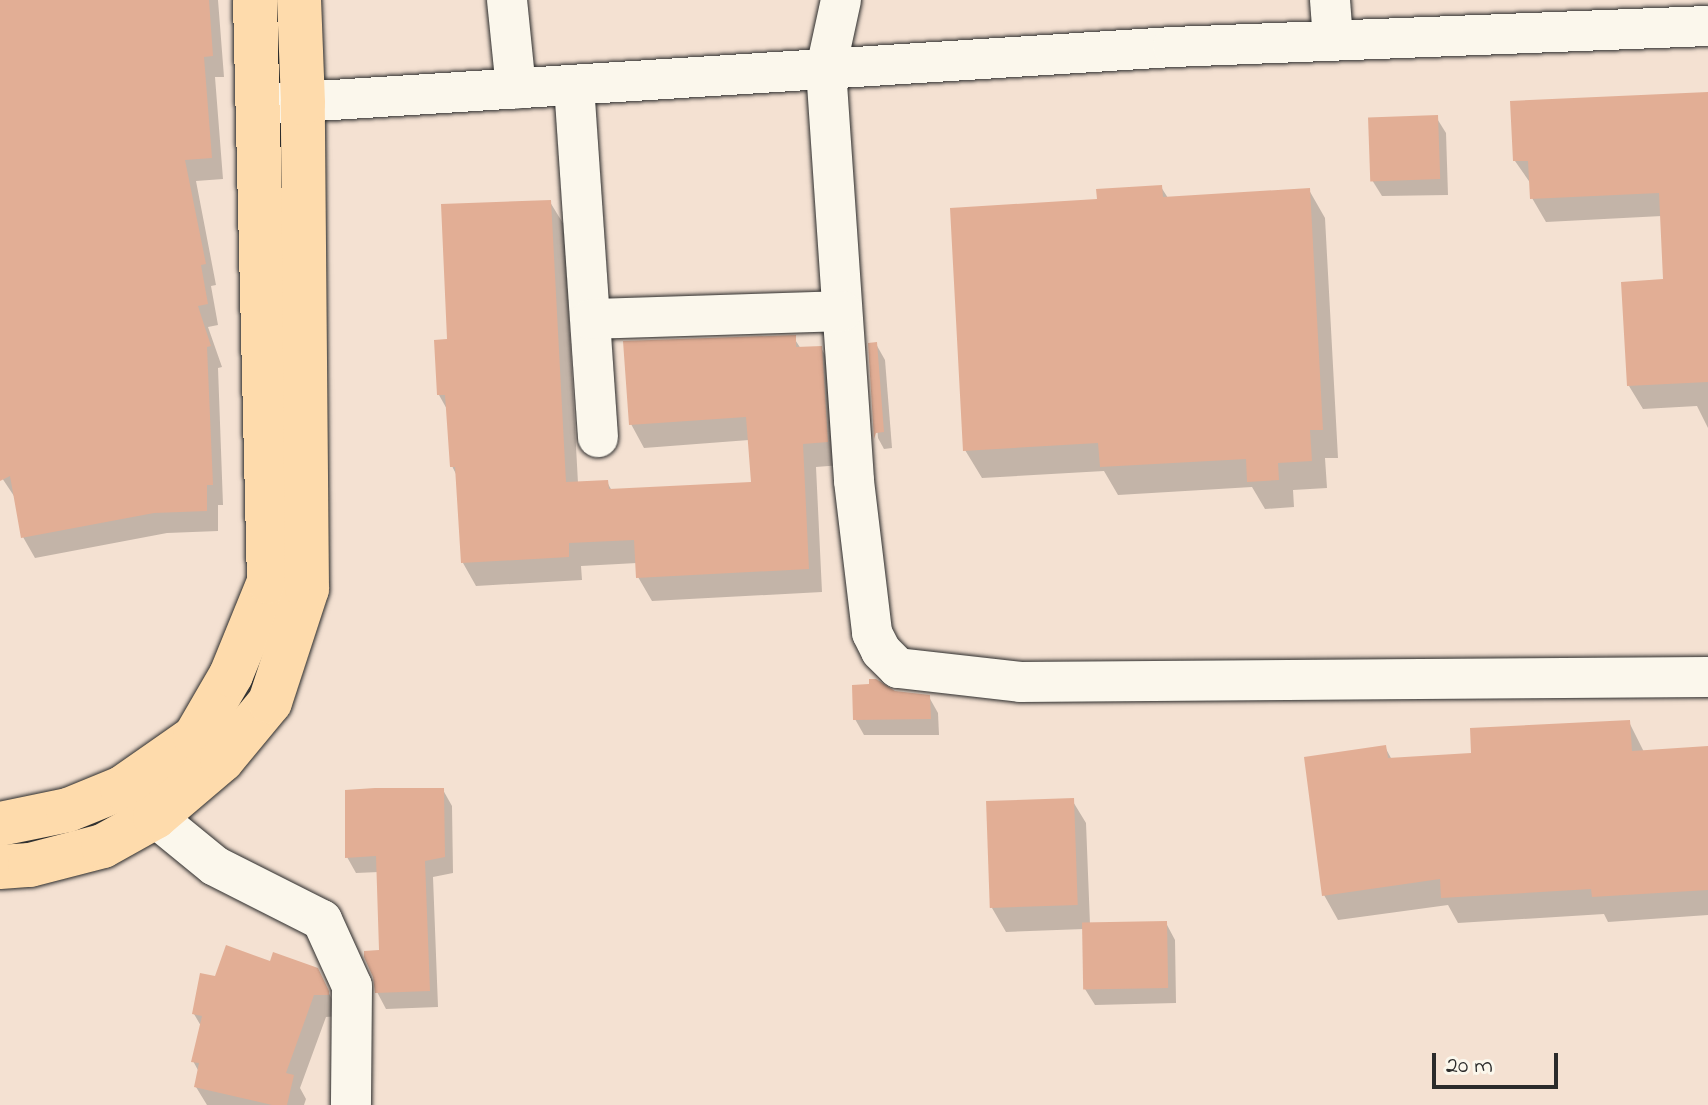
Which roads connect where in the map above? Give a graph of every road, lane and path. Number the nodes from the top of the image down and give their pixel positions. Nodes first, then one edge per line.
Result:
1 (255, 0) edge
2 (299, 0) edge
3 (507, 0) edge
4 (841, 0) edge
5 (1330, 0) edge
6 (1708, 26) edge
7 (1333, 40) junction
8 (826, 69) junction
9 (574, 85) junction
10 (516, 89) junction
11 (303, 103) junction
12 (257, 105) junction
13 (842, 311) junction
14 (591, 319) junction
15 (598, 437) dead end
16 (1708, 677) edge
17 (131, 782) junction
18 (155, 817) junction
19 (0, 824) edge
20 (0, 867) edge
21 (351, 1105) edge

1 - 12 main road
2 - 11 main road
3 - 10 street
4 - 8 street
5 - 7 street
6 - 7 street
7 - 8 street
8 - 9 street
8 - 13 street
9 - 10 street
9 - 14 street
10 - 11 street
11 - 12 street
11 - 18 main road
12 - 17 main road
13 - 14 street
13 - 16 street
14 - 15 street
17 - 18 street
17 - 19 main road
18 - 20 main road
18 - 21 street

